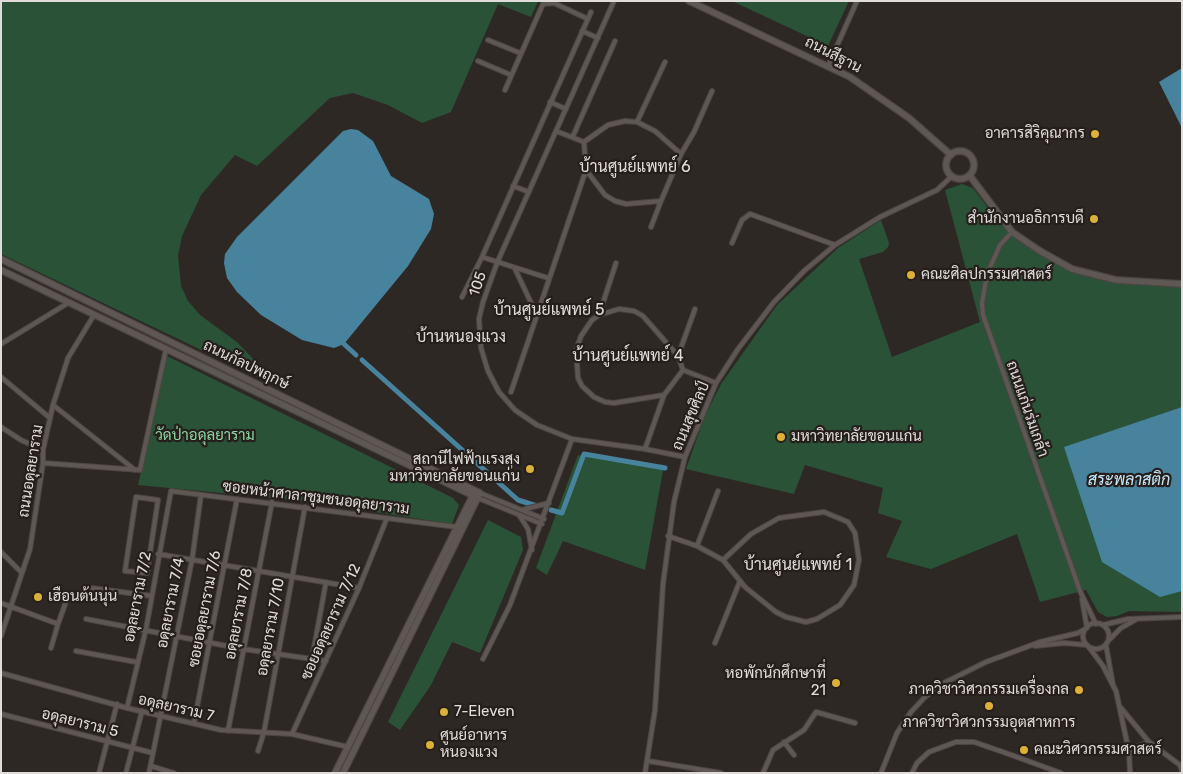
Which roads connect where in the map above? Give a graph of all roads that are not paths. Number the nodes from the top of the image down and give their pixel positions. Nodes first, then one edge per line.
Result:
1 (614, 1) edge
2 (688, 1) edge
3 (857, 1) edge
4 (591, 12) dead end
5 (588, 18) junction
6 (582, 31) junction
7 (598, 38) junction
8 (488, 40) dead end
9 (615, 41) dead end
10 (520, 53) junction
11 (478, 61) dead end
12 (665, 62) dead end
13 (828, 66) junction
14 (511, 75) junction
15 (505, 90) dead end
16 (712, 90) dead end
17 (550, 102) junction
18 (566, 109) junction
19 (637, 122) junction
20 (556, 131) junction
21 (573, 136) junction
22 (584, 142) junction
23 (681, 154) junction
24 (951, 155) junction
25 (586, 170) junction
26 (970, 176) junction
27 (951, 177) junction
28 (513, 186) junction
29 (529, 192) junction
30 (661, 201) junction
31 (651, 228) dead end
32 (1012, 232) junction
33 (732, 243) dead end
34 (835, 245) junction
35 (482, 257) junction
36 (1, 259) edge
37 (497, 263) junction
38 (616, 263) dead end
39 (515, 269) junction
40 (1, 270) edge
41 (548, 278) junction
42 (1182, 284) edge
43 (462, 297) dead end
44 (68, 303) junction
45 (695, 309) dead end
46 (536, 313) junction
47 (94, 315) junction
48 (600, 315) junction
49 (1, 344) edge
50 (166, 349) junction
51 (678, 356) junction
52 (683, 370) junction
53 (232, 373) junction
54 (1, 377) edge
55 (228, 380) junction
56 (716, 383) junction
57 (511, 392) dead end
58 (664, 395) junction
59 (53, 405) junction
60 (50, 418) junction
61 (1, 427) edge
62 (572, 439) junction
63 (645, 449) junction
64 (43, 450) junction
65 (685, 457) junction
66 (44, 463) junction
67 (135, 470) junction
68 (718, 491) dead end
69 (171, 492) joint
70 (476, 494) junction
71 (201, 495) junction
72 (237, 499) junction
73 (272, 502) junction
74 (549, 503) junction
75 (305, 506) junction
76 (519, 511) junction
77 (387, 518) junction
78 (544, 519) junction
79 (542, 524) junction
80 (457, 526) junction
81 (153, 535) junction
82 (162, 536) junction
83 (668, 536) junction
84 (697, 546) junction
85 (532, 550) junction
86 (1, 552) edge
87 (158, 554) junction
88 (192, 560) junction
89 (723, 560) junction
90 (226, 564) junction
91 (259, 570) junction
92 (22, 573) junction
93 (292, 576) junction
94 (740, 581) junction
95 (326, 582) junction
96 (91, 588) dead end
97 (359, 588) junction
98 (68, 596) dead end
99 (152, 596) junction
100 (1082, 597) junction
101 (1, 603) edge
102 (11, 607) junction
103 (1139, 618) junction
104 (1182, 618) edge
105 (86, 619) dead end
106 (58, 624) junction
107 (1096, 624) junction
108 (1102, 625) junction
109 (1087, 628) junction
110 (146, 629) junction
111 (1, 636) edge
112 (177, 636) junction
113 (210, 642) junction
114 (715, 643) dead end
115 (1107, 643) junction
116 (1032, 646) junction
117 (1087, 646) junction
118 (51, 648) dead end
119 (243, 649) junction
120 (76, 651) dead end
121 (278, 654) junction
122 (312, 659) junction
123 (483, 659) dead end
124 (326, 661) junction
125 (136, 662) junction
126 (1, 673) edge
127 (1114, 687) junction
128 (117, 704) junction
129 (1119, 706) junction
130 (127, 708) junction
131 (142, 711) junction
132 (1, 714) edge
133 (160, 715) junction
134 (194, 723) junction
135 (855, 723) dead end
136 (228, 731) junction
137 (264, 732) junction
138 (292, 734) junction
139 (107, 742) junction
140 (784, 742) junction
141 (1149, 742) junction
142 (348, 747) junction
143 (133, 748) junction
144 (258, 751) dead end
145 (1129, 752) junction
146 (153, 753) junction
147 (794, 755) dead end
148 (648, 761) junction
149 (151, 766) junction
150 (1129, 766) junction
151 (1181, 771) edge
152 (99, 773) edge
153 (126, 773) edge
154 (149, 773) edge
155 (174, 773) edge
156 (335, 773) edge
157 (343, 773) edge
158 (646, 773) edge
159 (721, 773) edge
160 (763, 773) edge
161 (881, 773) edge
162 (912, 773) edge
163 (1061, 773) edge
164 (1126, 773) edge
165 (1130, 773) edge

1 - 7 street, 105
2 - 13 main road, ถนนสีฐาน
3 - 13 street
4 - 5 street
5 - 6 street
5 - 10 street
6 - 7 street
6 - 17 street
7 - 18 street, 105
8 - 10 street
9 - 21 street
10 - 14 street
11 - 14 street
12 - 19 street
13 - 24 main road, ถนนสีฐาน
14 - 15 street
16 - 23 street
17 - 18 street
17 - 28 street
18 - 20 street, 105
19 - 22 street
19 - 23 street
20 - 21 street
20 - 29 street, 105
21 - 22 street
22 - 25 street
23 - 30 street
24 - 26 main road
24 - 27 main road
25 - 30 street
25 - 41 street
26 - 27 main road
26 - 32 main road
27 - 34 street, ถนนสุขศิลป์
28 - 29 street
28 - 35 street
29 - 37 street, 105
30 - 31 street
32 - 42 main road
32 - 100 street, ถนนแก่นร่มเกล้า
33 - 34 street
34 - 56 street, ถนนสุขศิลป์
35 - 37 street
35 - 43 street
36 - 53 main road, ถนนกัลปพฤกษ์
37 - 39 street
37 - 62 street, 105
38 - 48 street
39 - 41 street
39 - 46 street
40 - 44 main road, ถนนกัลปพฤกษ์
41 - 46 street
44 - 47 main road, ถนนกัลปพฤกษ์
44 - 49 street
45 - 51 street
46 - 57 street
47 - 50 main road, ถนนกัลปพฤกษ์
47 - 59 street, ถนนอดุลยาราม
48 - 51 street
48 - 58 street
50 - 55 main road, ถนนกัลปพฤกษ์
50 - 67 street
51 - 52 street
52 - 56 street
52 - 58 street
53 - 55 main road
53 - 70 main road, ถนนกัลปพฤกษ์
54 - 60 street
55 - 70 main road, ถนนกัลปพฤกษ์
56 - 65 street, ถนนสุขศิลป์
58 - 63 street
59 - 60 street, ถนนอดุลยาราม
59 - 67 street
60 - 64 street, ถนนอดุลยาราม
61 - 64 street
62 - 63 street, 105
62 - 74 street
63 - 65 street, 105
64 - 66 street, ถนนอดุลยาราม
65 - 83 street, ถนนสุขศิลป์
66 - 67 street
66 - 92 street, ถนนอดุลยาราม
68 - 84 street
69 - 71 street, ซอยหน้าศาลาชุมชนอดุลยาราม
69 - 82 street, อดุลยาราม 7/2
70 - 76 street
70 - 80 main road
70 - 157 main road
71 - 72 street, ซอยหน้าศาลาชุมชนอดุลยาราม
71 - 88 street, อดุลยาราม 7/4
72 - 73 street, ซอยหน้าศาลาชุมชนอดุลยาราม
72 - 90 street, ซอยอดุลยาราม 7/6
73 - 75 street, ซอยหน้าศาลาชุมชนอดุลยาราม
73 - 91 street, อดุลยาราม 7/8
74 - 76 street
74 - 78 street
75 - 77 street, ซอยหน้าศาลาชุมชนอดุลยาราม
75 - 93 street, อดุลยาราม 7/10
76 - 78 street
76 - 79 street
76 - 85 street
77 - 80 street, ซอยหน้าศาลาชุมชนอดุลยาราม
77 - 97 street, ซอยอดุลยาราม 7/12
78 - 79 street
79 - 85 street
80 - 142 main road
81 - 81 street
81 - 82 street
82 - 87 street, อดุลยาราม 7/2
83 - 84 street
83 - 148 street, ถนนสุขศิลป์
84 - 89 street
85 - 123 street
86 - 92 street
87 - 88 street
87 - 99 street, อดุลยาราม 7/2
88 - 90 street
88 - 112 street, อดุลยาราม 7/4
89 - 94 street
89 - 94 street
90 - 91 street
90 - 113 street, ซอยอดุลยาราม 7/6
91 - 93 street
91 - 119 street, อดุลยาราม 7/8
92 - 102 street, ถนนอดุลยาราม
93 - 95 street
93 - 121 street, อดุลยาราม 7/10
94 - 114 street
95 - 97 street
95 - 122 street
96 - 99 street
97 - 124 street, ซอยอดุลยาราม 7/12
98 - 106 street
99 - 110 street, อดุลยาราม 7/2
100 - 107 street
100 - 109 street
101 - 102 street
102 - 106 street
102 - 111 street, ถนนอดุลยาราม
103 - 104 street
103 - 108 street
103 - 115 street
105 - 110 street
106 - 118 street
107 - 108 street
107 - 109 street
108 - 115 street
109 - 116 street
109 - 117 street
110 - 112 street
110 - 125 street, อดุลยาราม 7/2
112 - 113 street
112 - 133 street, อดุลยาราม 7/4
113 - 119 street
113 - 134 street, ซอยอดุลยาราม 7/6
115 - 117 street
115 - 127 street
116 - 117 street
116 - 161 street
117 - 127 street
119 - 121 street
119 - 136 street, อดุลยาราม 7/8
120 - 125 street
121 - 122 street
121 - 137 street, อดุลยาราม 7/10
122 - 124 street
124 - 138 street, ซอยอดุลยาราม 7/12
125 - 130 street, อดุลยาราม 7/2
126 - 128 street, อดุลยาราม 7
127 - 129 street
128 - 130 street, อดุลยาราม 7
128 - 139 street
129 - 141 street
129 - 145 street
130 - 131 street, อดุลยาราม 7
131 - 133 street, อดุลยาราม 7
131 - 143 street
132 - 139 street, อดุลยาราม 5
133 - 134 street, อดุลยาราม 7
133 - 146 street, อดุลยาราม 7/4
134 - 136 street, อดุลยาราม 7
135 - 140 street
136 - 137 street, อดุลยาราม 7
137 - 138 street, อดุลยาราม 7
137 - 144 street, อดุลยาราม 7/10
138 - 142 street, อดุลยาราม 7
139 - 143 street, อดุลยาราม 5
139 - 152 street
140 - 147 street
140 - 160 street
141 - 145 street
141 - 151 street
142 - 156 main road
143 - 146 street, อดุลยาราม 5
143 - 153 street
145 - 150 street
146 - 149 street, อดุลยาราม 7/4
148 - 158 street, ถนนสุขศิลป์
148 - 159 street
149 - 154 street, อดุลยาราม 7/4
149 - 155 street
150 - 164 street
150 - 165 street
162 - 163 street

